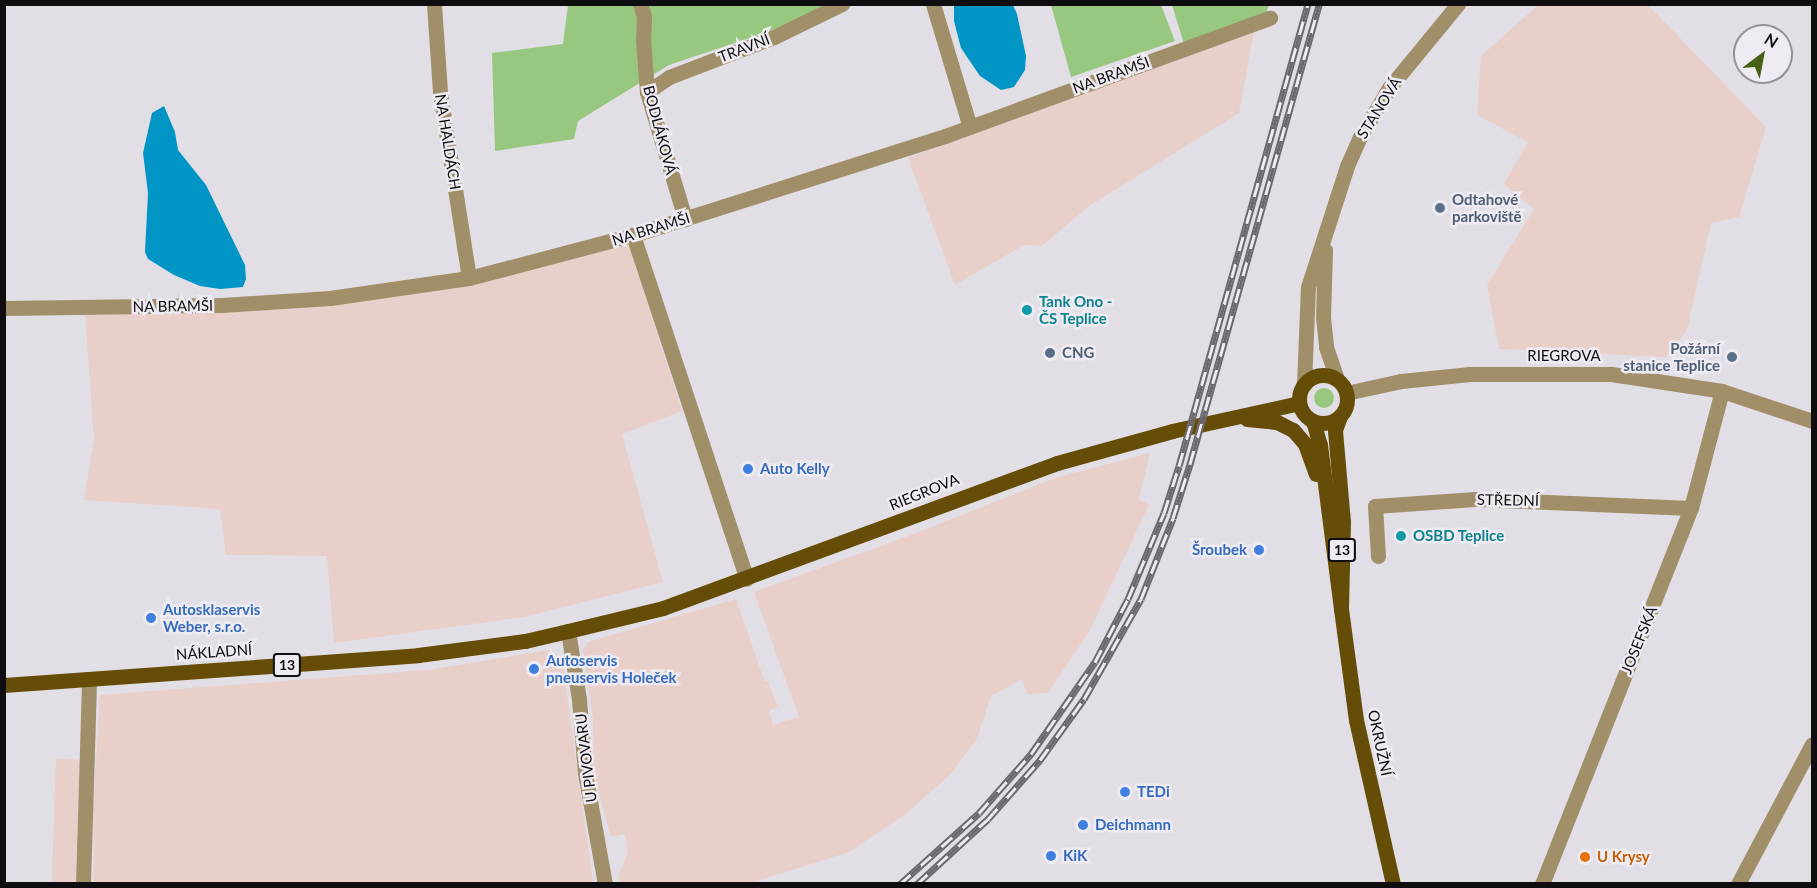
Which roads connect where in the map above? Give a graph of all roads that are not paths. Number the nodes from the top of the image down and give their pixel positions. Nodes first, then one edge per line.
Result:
1 (434, 4) edge
2 (640, 4) edge
3 (842, 4) edge
4 (933, 4) edge
5 (1458, 4) edge
6 (1270, 18) dead end
7 (647, 92) junction
8 (970, 127) junction
9 (685, 219) junction
10 (1326, 226) junction
11 (633, 236) junction
12 (469, 278) junction
13 (4, 308) edge
14 (1337, 379) junction
15 (1304, 385) junction
16 (1722, 391) junction
17 (1346, 393) junction
18 (1299, 403) junction
19 (1340, 416) junction
20 (1229, 418) junction
21 (1313, 421) junction
22 (1812, 421) edge
23 (1691, 508) junction
24 (1329, 532) junction
25 (1378, 556) dead end
26 (747, 579) junction
27 (1341, 609) junction
28 (568, 631) junction
29 (89, 680) junction
30 (4, 685) edge
31 (1812, 744) edge
32 (83, 884) edge
33 (605, 884) edge
34 (1393, 884) edge
35 (1542, 884) edge
36 (1738, 884) edge

1 - 12 street, NA HALDÁCH
2 - 7 street, BODLÁKOVÁ
3 - 7 street, TRAVNÍ
4 - 8 street
5 - 10 street, STANOVÁ
6 - 8 street, NA BRAMŠI
7 - 9 street, BODLÁKOVÁ
8 - 9 street, NA BRAMŠI
9 - 11 street, NA BRAMŠI
10 - 14 street, STANOVÁ
10 - 15 street, STANOVÁ
11 - 12 street, NA BRAMŠI
11 - 26 street
12 - 13 street, NA BRAMŠI
14 - 15 main road
14 - 17 main road
15 - 18 main road
16 - 17 street, RIEGROVA
16 - 22 street, RIEGROVA
16 - 23 street, JOSEFSKÁ
17 - 19 main road, 13
18 - 20 main road, RIEGROVA / 13
18 - 21 main road, 13
19 - 21 main road
19 - 27 main road, OKRUŽNÍ / 13
20 - 24 main road, 13
20 - 26 main road, RIEGROVA / 13
21 - 24 main road, OKRUŽNÍ / 13
23 - 25 street, STŘEDNÍ
23 - 35 street, JOSEFSKÁ
24 - 27 main road, OKRUŽNÍ / 13
26 - 28 main road, RIEGROVA / 13
27 - 34 main road, OKRUŽNÍ / 13
28 - 29 main road, NÁKLADNÍ / 13
28 - 33 street, U PIVOVARU
29 - 30 main road, NÁKLADNÍ / 13
29 - 32 street
31 - 36 street

